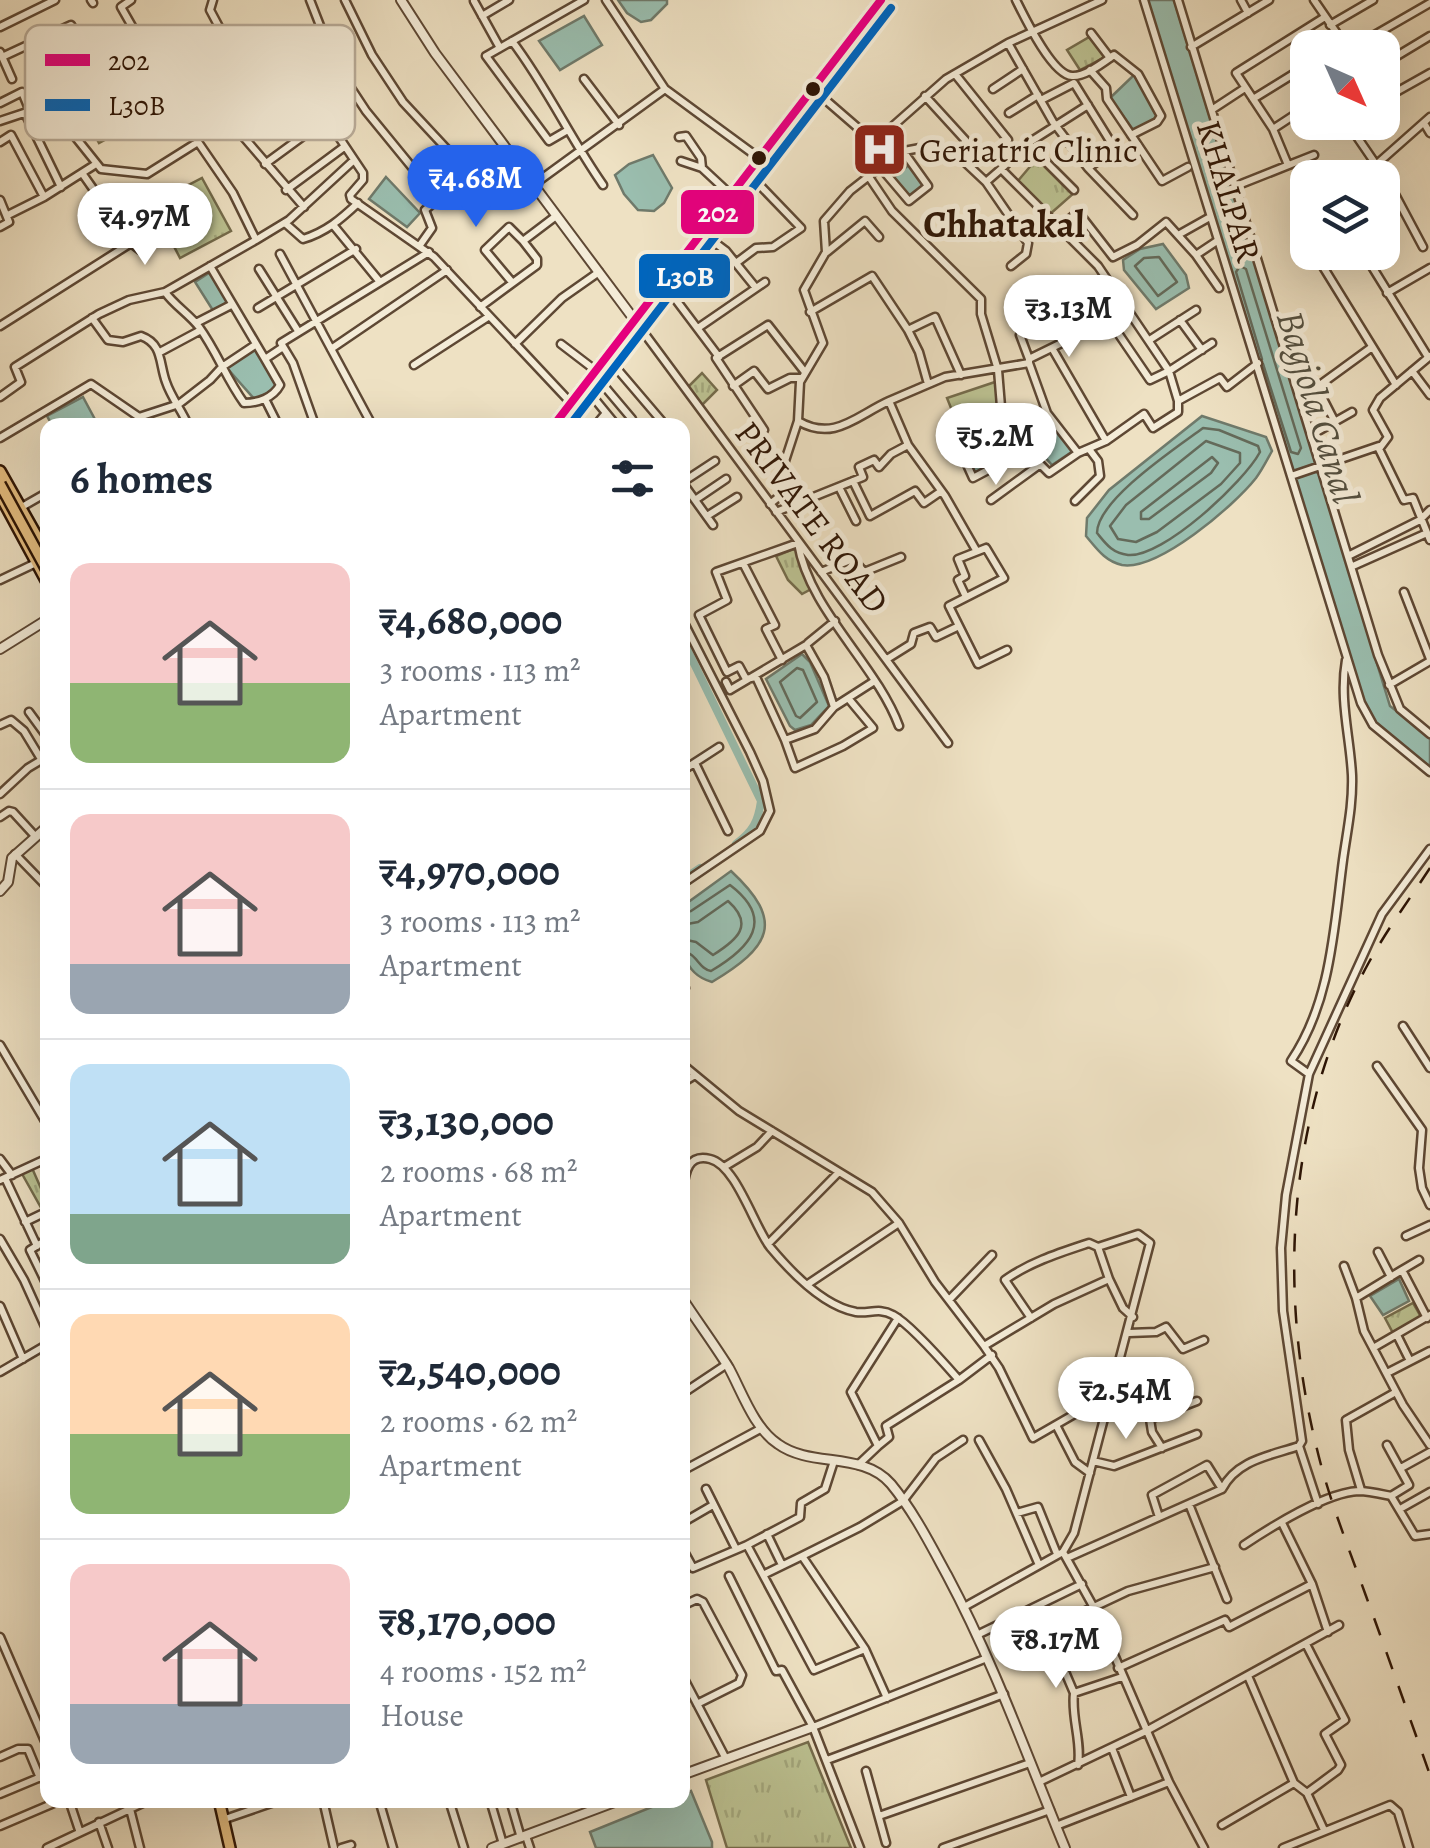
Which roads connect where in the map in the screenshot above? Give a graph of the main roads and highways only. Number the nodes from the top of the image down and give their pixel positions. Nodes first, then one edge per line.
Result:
1 (881, 0) edge
2 (559, 418) edge
3 (0, 471) edge
4 (0, 484) edge
5 (0, 495) edge
6 (40, 544) edge
7 (40, 557) edge
8 (40, 570) edge
9 (223, 1808) edge
10 (224, 1808) edge
11 (233, 1848) edge

1 - 2 main road
3 - 6 main road
4 - 7 main road, bridge
5 - 8 main road
9 - 11 main road
10 - 11 main road

